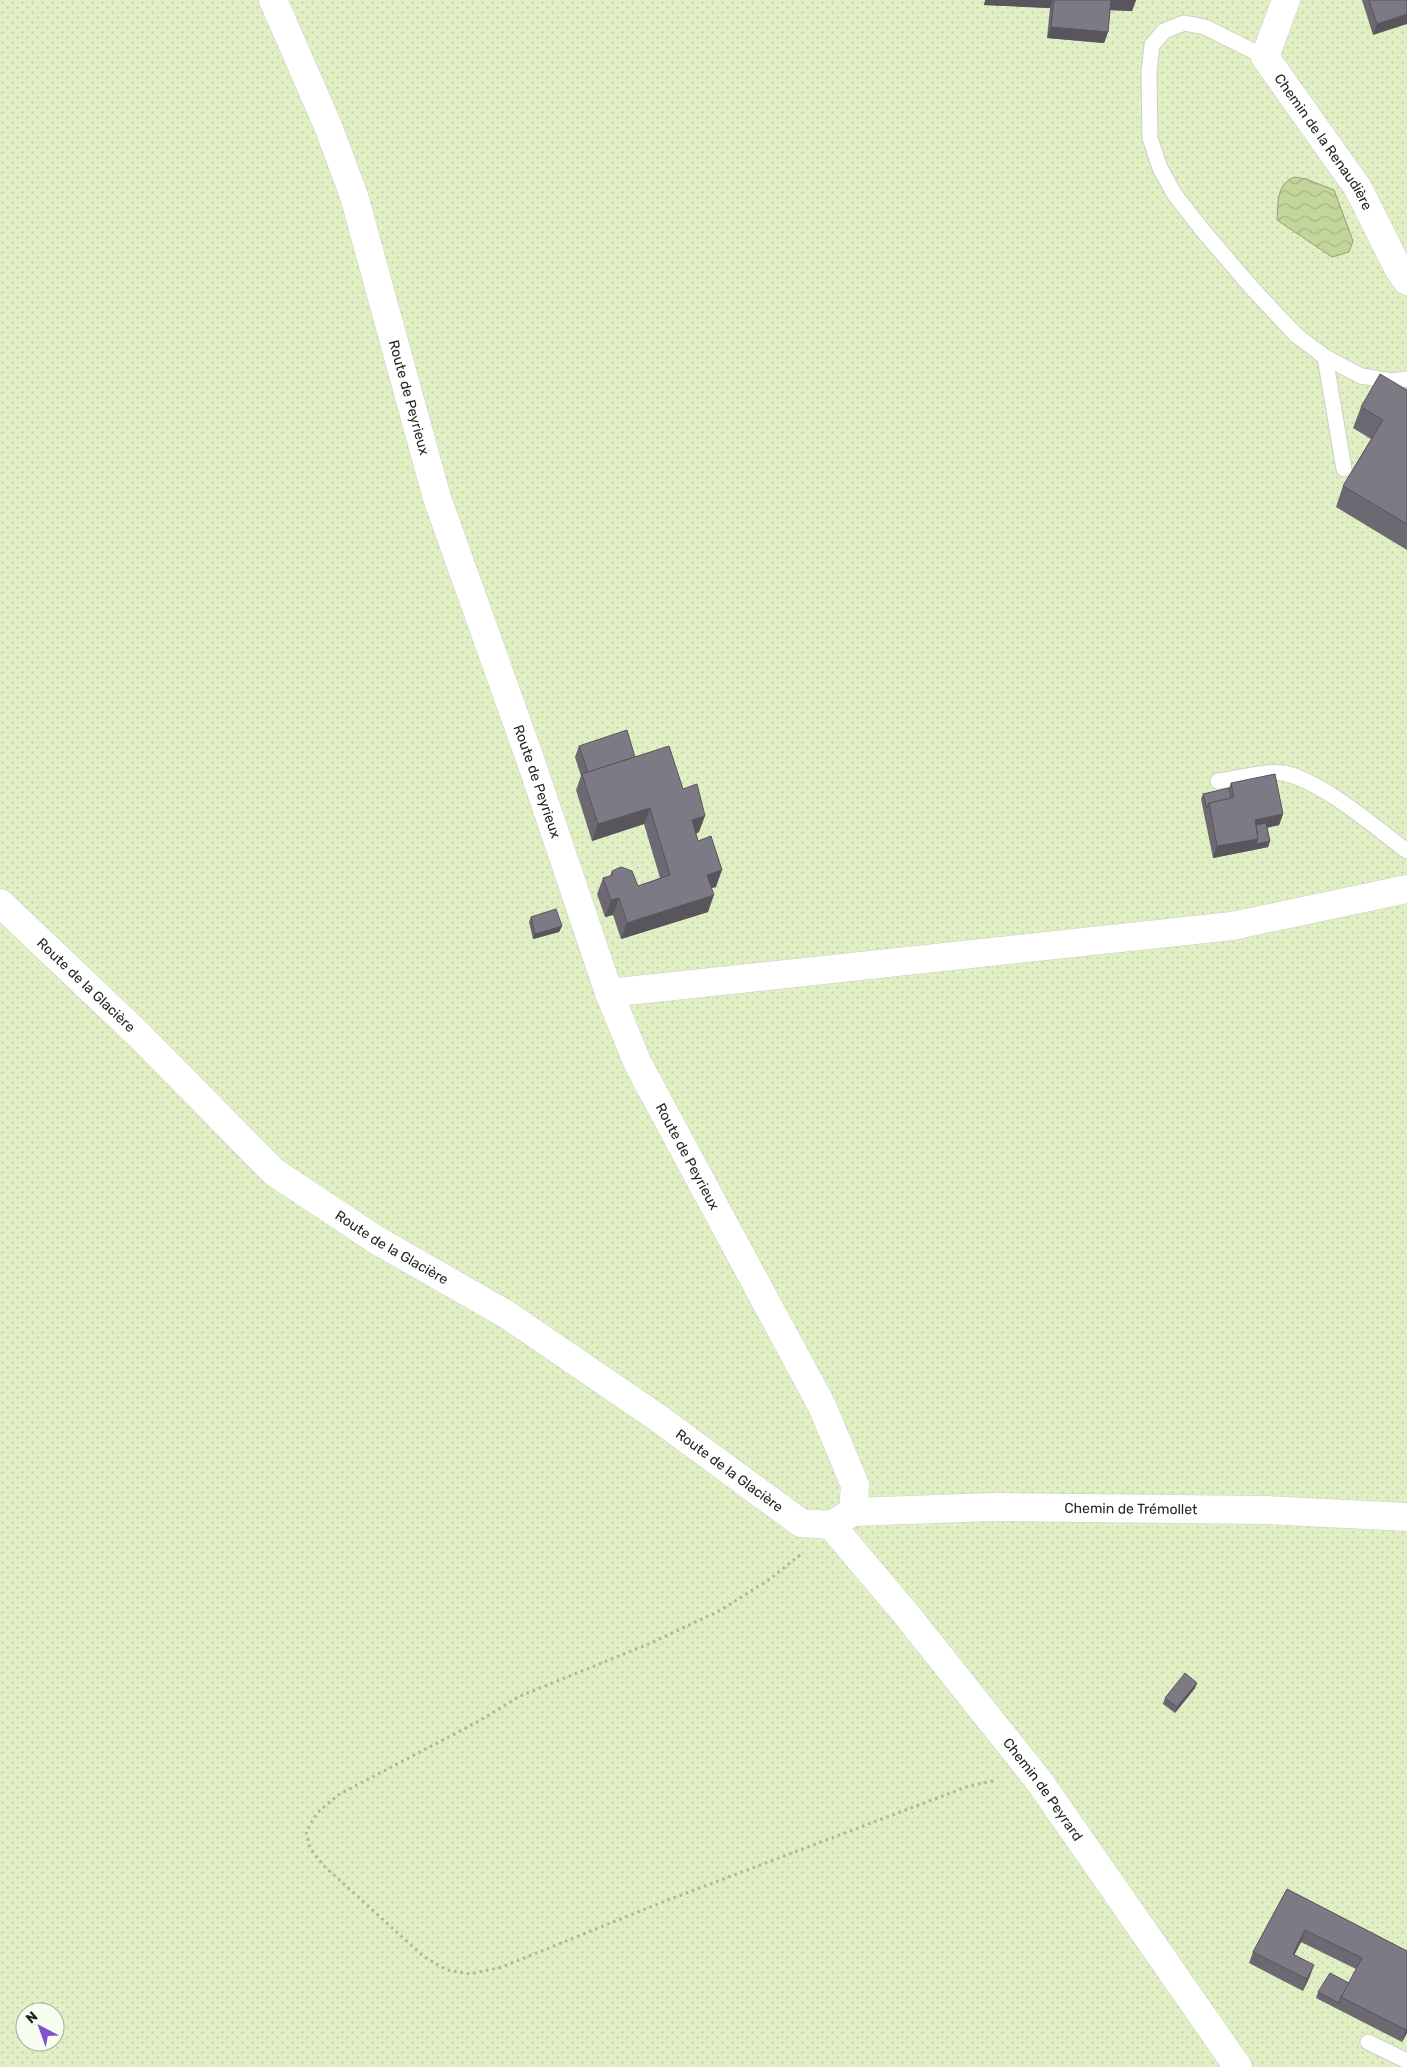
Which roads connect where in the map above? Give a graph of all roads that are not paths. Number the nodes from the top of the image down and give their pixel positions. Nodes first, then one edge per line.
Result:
1 (273, 0) edge
2 (1286, 0) edge
3 (1265, 57) junction
4 (1407, 282) edge
5 (1325, 357) junction
6 (1407, 379) edge
7 (1344, 469) dead end
8 (1218, 781) dead end
9 (1407, 851) edge
10 (1407, 889) edge
11 (0, 903) edge
12 (609, 993) junction
13 (1407, 1517) edge
14 (842, 1519) junction
15 (1368, 2042) dead end
16 (1407, 2061) edge
17 (1238, 2067) edge

1 - 12 street, Route de Peyrieux
2 - 3 street
3 - 4 street, Chemin de la Renaudière
3 - 5 lane
5 - 6 lane
5 - 7 lane
8 - 9 lane
10 - 12 street
11 - 14 street, Route de la Glacière
12 - 14 street, Route de Peyrieux
13 - 14 street, Chemin de Trémollet
14 - 17 street, Chemin de Peyrard
15 - 16 lane

